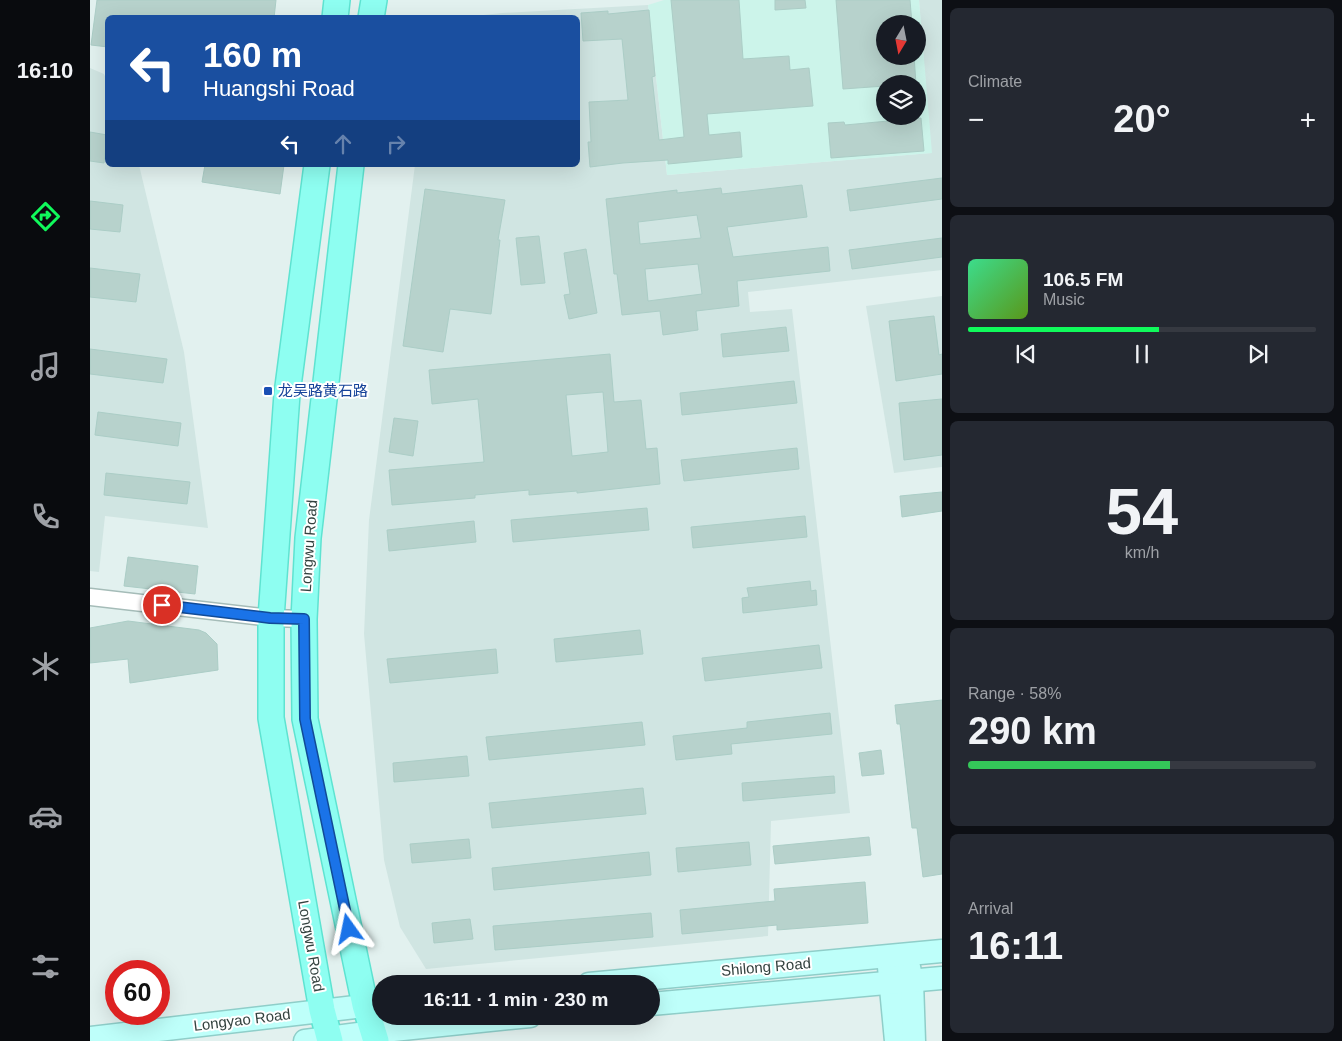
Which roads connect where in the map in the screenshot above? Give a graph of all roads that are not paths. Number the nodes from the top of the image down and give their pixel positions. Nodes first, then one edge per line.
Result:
1 (337, 0) edge
2 (374, 0) edge
3 (335, 15) edge
4 (372, 15) edge
5 (317, 167) edge
6 (351, 167) edge
7 (90, 597) edge
8 (270, 618) junction
9 (304, 619) junction
10 (942, 951) edge
11 (897, 955) junction
12 (660, 977) edge
13 (942, 978) edge
14 (902, 982) junction
15 (372, 1000) edge
16 (660, 1003) edge
17 (372, 1004) edge
18 (322, 1010) junction
19 (460, 1025) edge
20 (375, 1036) edge
21 (90, 1038) edge
22 (329, 1040) edge
23 (305, 1041) edge
24 (896, 1041) edge
25 (914, 1041) edge

1 - 3 main road
2 - 4 main road
5 - 8 main road, Longwu Road
6 - 9 main road, Longwu Road
7 - 8 street
8 - 9 street
8 - 18 main road, Longwu Road
9 - 15 main road, Longwu Road
10 - 11 main road, Shilong Road
11 - 12 main road, Shilong Road
11 - 14 main road
13 - 14 main road, Shilong Road
14 - 16 main road, Shilong Road
14 - 24 main road
14 - 25 main road
17 - 18 main road, Longyao Road
18 - 21 main road, Longyao Road
18 - 22 main road, Longwu Road
19 - 20 main road
20 - 22 main road, Longyao Road
22 - 23 main road, Longyao Road

